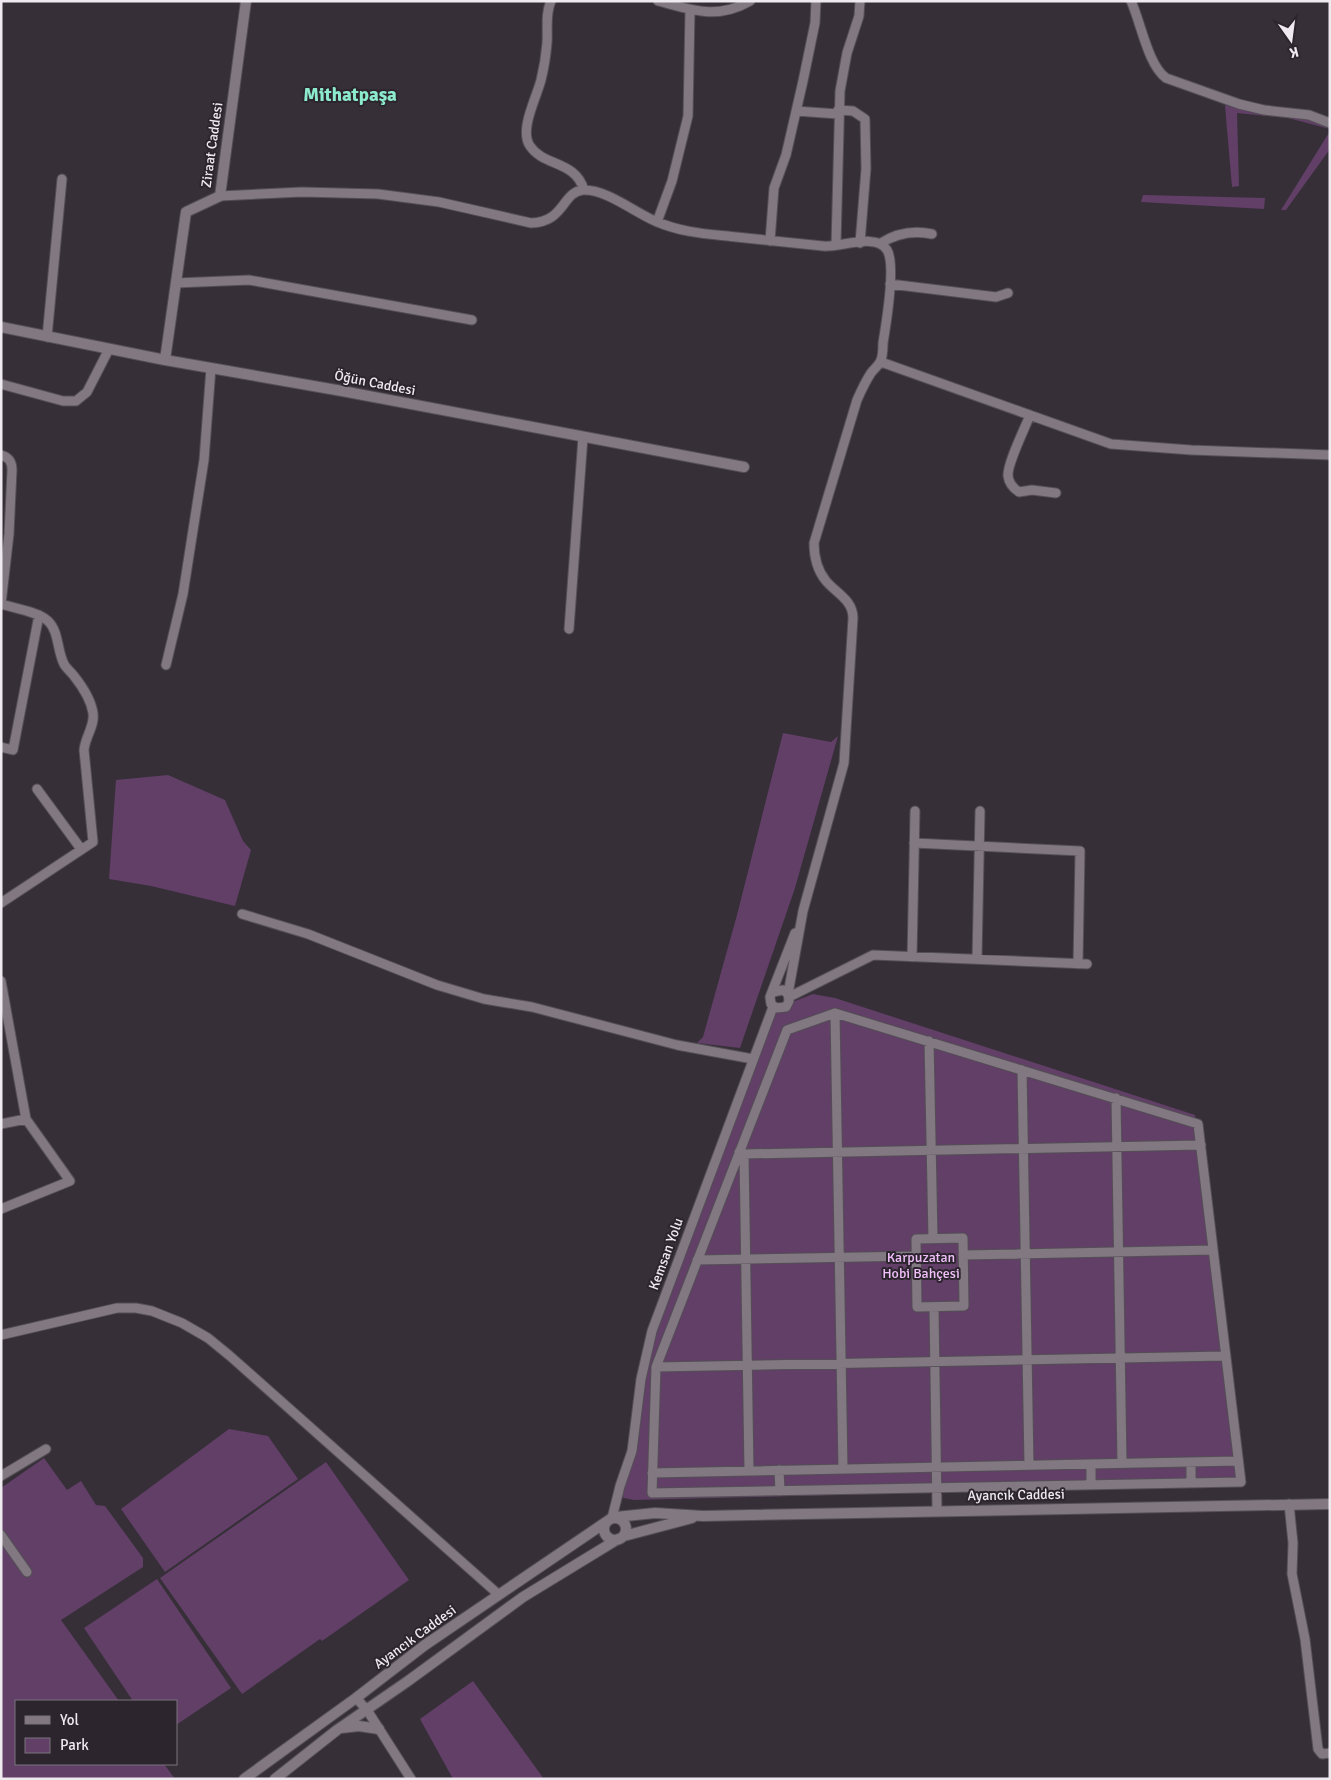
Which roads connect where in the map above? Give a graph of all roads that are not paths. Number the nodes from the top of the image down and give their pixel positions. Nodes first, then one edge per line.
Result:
1 (246, 1) edge
2 (552, 1) edge
3 (658, 1) edge
4 (750, 1) edge
5 (816, 1) edge
6 (860, 1) edge
7 (1131, 1) edge
8 (690, 10) junction
9 (796, 111) junction
10 (838, 112) junction
11 (1330, 123) edge
12 (62, 180) dead end
13 (584, 190) junction
14 (220, 196) junction
15 (657, 222) junction
16 (932, 234) dead end
17 (770, 241) junction
18 (860, 242) junction
19 (881, 243) junction
20 (836, 246) junction
21 (176, 283) junction
22 (890, 284) junction
23 (1008, 293) dead end
24 (472, 320) dead end
25 (1, 327) edge
26 (47, 337) junction
27 (109, 349) junction
28 (165, 360) junction
29 (881, 362) junction
30 (211, 368) junction
31 (1, 384) edge
32 (1030, 415) junction
33 (583, 437) junction
34 (1, 455) edge
35 (1330, 455) edge
36 (744, 467) dead end
37 (1056, 493) dead end
38 (39, 615) junction
39 (568, 629) dead end
40 (166, 665) dead end
41 (1, 748) edge
42 (37, 789) dead end
43 (915, 811) dead end
44 (980, 811) dead end
45 (914, 844) junction
46 (979, 846) junction
47 (81, 849) junction
48 (1, 903) edge
49 (803, 911) junction
50 (242, 914) dead end
51 (912, 956) junction
52 (977, 959) junction
53 (1, 981) edge
54 (773, 992) junction
55 (789, 996) junction
56 (773, 1007) junction
57 (4, 1008) edge
58 (835, 1013) junction
59 (929, 1041) junction
60 (753, 1060) junction
61 (1022, 1070) junction
62 (1116, 1098) junction
63 (26, 1119) junction
64 (1, 1124) edge
65 (1201, 1145) junction
66 (1117, 1147) junction
67 (1023, 1149) junction
68 (931, 1151) junction
69 (837, 1152) junction
70 (741, 1153) junction
71 (1, 1209) edge
72 (933, 1238) junction
73 (1214, 1250) junction
74 (1119, 1252) junction
75 (1025, 1254) junction
76 (963, 1255) junction
77 (917, 1256) junction
78 (839, 1258) junction
79 (697, 1260) junction
80 (745, 1260) junction
81 (934, 1307) junction
82 (1, 1335) edge
83 (1226, 1356) junction
84 (1120, 1358) junction
85 (1027, 1360) junction
86 (935, 1361) junction
87 (841, 1363) junction
88 (747, 1365) junction
89 (656, 1367) junction
90 (46, 1449) dead end
91 (1238, 1461) junction
92 (1191, 1462) junction
93 (1122, 1463) junction
94 (1091, 1464) junction
95 (1028, 1465) junction
96 (937, 1467) junction
97 (843, 1469) junction
98 (780, 1470) junction
99 (749, 1471) junction
100 (652, 1472) junction
101 (1, 1476) edge
102 (1191, 1483) junction
103 (1091, 1485) junction
104 (937, 1488) junction
105 (780, 1491) junction
106 (1290, 1504) junction
107 (1330, 1504) edge
108 (937, 1510) junction
109 (703, 1516) junction
110 (611, 1519) junction
111 (1, 1535) edge
112 (621, 1538) junction
113 (27, 1572) dead end
114 (498, 1594) junction
115 (356, 1698) junction
116 (367, 1710) junction
117 (340, 1728) junction
118 (379, 1729) junction
119 (1330, 1753) edge
120 (244, 1779) edge
121 (275, 1779) edge
122 (411, 1779) edge

1 - 14 street, Ziraat Caddesi
2 - 13 street
3 - 8 street
4 - 8 street
5 - 9 street
6 - 10 street
7 - 11 street
8 - 15 street
9 - 10 street
9 - 17 street
10 - 18 street
10 - 20 street
12 - 26 street
13 - 14 street
13 - 15 street
14 - 21 street, Ziraat Caddesi
15 - 17 street
16 - 19 street
17 - 20 street
18 - 19 street
18 - 20 street
19 - 22 street
21 - 24 street
21 - 28 street, Ziraat Caddesi
22 - 23 street
22 - 29 street
25 - 26 street, Öğün Caddesi
26 - 27 street, Öğün Caddesi
27 - 28 street, Öğün Caddesi
27 - 31 street
28 - 30 street, Öğün Caddesi
29 - 32 street
29 - 49 street
30 - 33 street, Öğün Caddesi
30 - 40 street
32 - 35 street
32 - 37 street
33 - 36 street, Öğün Caddesi
33 - 39 street
34 - 38 street
38 - 41 street
38 - 47 street
42 - 47 street
43 - 45 street
44 - 46 street
45 - 46 street
45 - 51 street
46 - 52 street
46 - 52 street
47 - 48 street
49 - 54 street
49 - 55 street
50 - 60 street
51 - 52 street
51 - 55 street
53 - 57 street
54 - 55 street
54 - 56 street
55 - 56 street
56 - 60 street, Kemsan Yolu
57 - 63 street
58 - 59 street
58 - 69 street
58 - 70 street
59 - 61 street
59 - 68 street
60 - 110 street, Kemsan Yolu
61 - 62 street
61 - 67 street
62 - 65 street
62 - 66 street
63 - 64 street
63 - 71 street
65 - 66 street
65 - 73 street
66 - 67 street
66 - 74 street
67 - 68 street
67 - 75 street
68 - 69 street
68 - 72 street
69 - 70 street
69 - 78 street
70 - 79 street
70 - 80 street
72 - 76 street
72 - 77 street
73 - 74 street
73 - 83 street
74 - 75 street
74 - 84 street
75 - 76 street
75 - 85 street
76 - 81 street
77 - 78 street
77 - 81 street
78 - 80 street
78 - 87 street
79 - 80 street
79 - 89 street
80 - 88 street
81 - 86 street
82 - 114 street
83 - 84 street
83 - 91 street
84 - 85 street
84 - 93 street
85 - 86 street
85 - 95 street
86 - 87 street
86 - 96 street
87 - 88 street
87 - 97 street
88 - 89 street
88 - 99 street
89 - 100 street
90 - 101 street
91 - 92 street
91 - 102 street
92 - 93 street
92 - 102 street
93 - 94 street
94 - 95 street
94 - 103 street
95 - 96 street
96 - 97 street
96 - 104 street
97 - 98 street
98 - 99 street
98 - 105 street
99 - 100 street
100 - 105 street
102 - 103 street
103 - 104 street
104 - 105 street
104 - 108 street
106 - 107 street, Ayancık Caddesi
106 - 108 street, Ayancık Caddesi
106 - 119 street
108 - 109 street, Ayancık Caddesi
109 - 110 street, Ayancık Caddesi
109 - 112 street, Ayancık Caddesi
110 - 112 street
110 - 112 street
110 - 114 street, Ayancık Caddesi
111 - 113 street
112 - 116 street, Ayancık Caddesi
114 - 115 street, Ayancık Caddesi
115 - 116 street
115 - 120 street, Ayancık Caddesi
116 - 117 street, Ayancık Caddesi
116 - 118 street
117 - 118 street
117 - 121 street, Ayancık Caddesi
118 - 122 street

